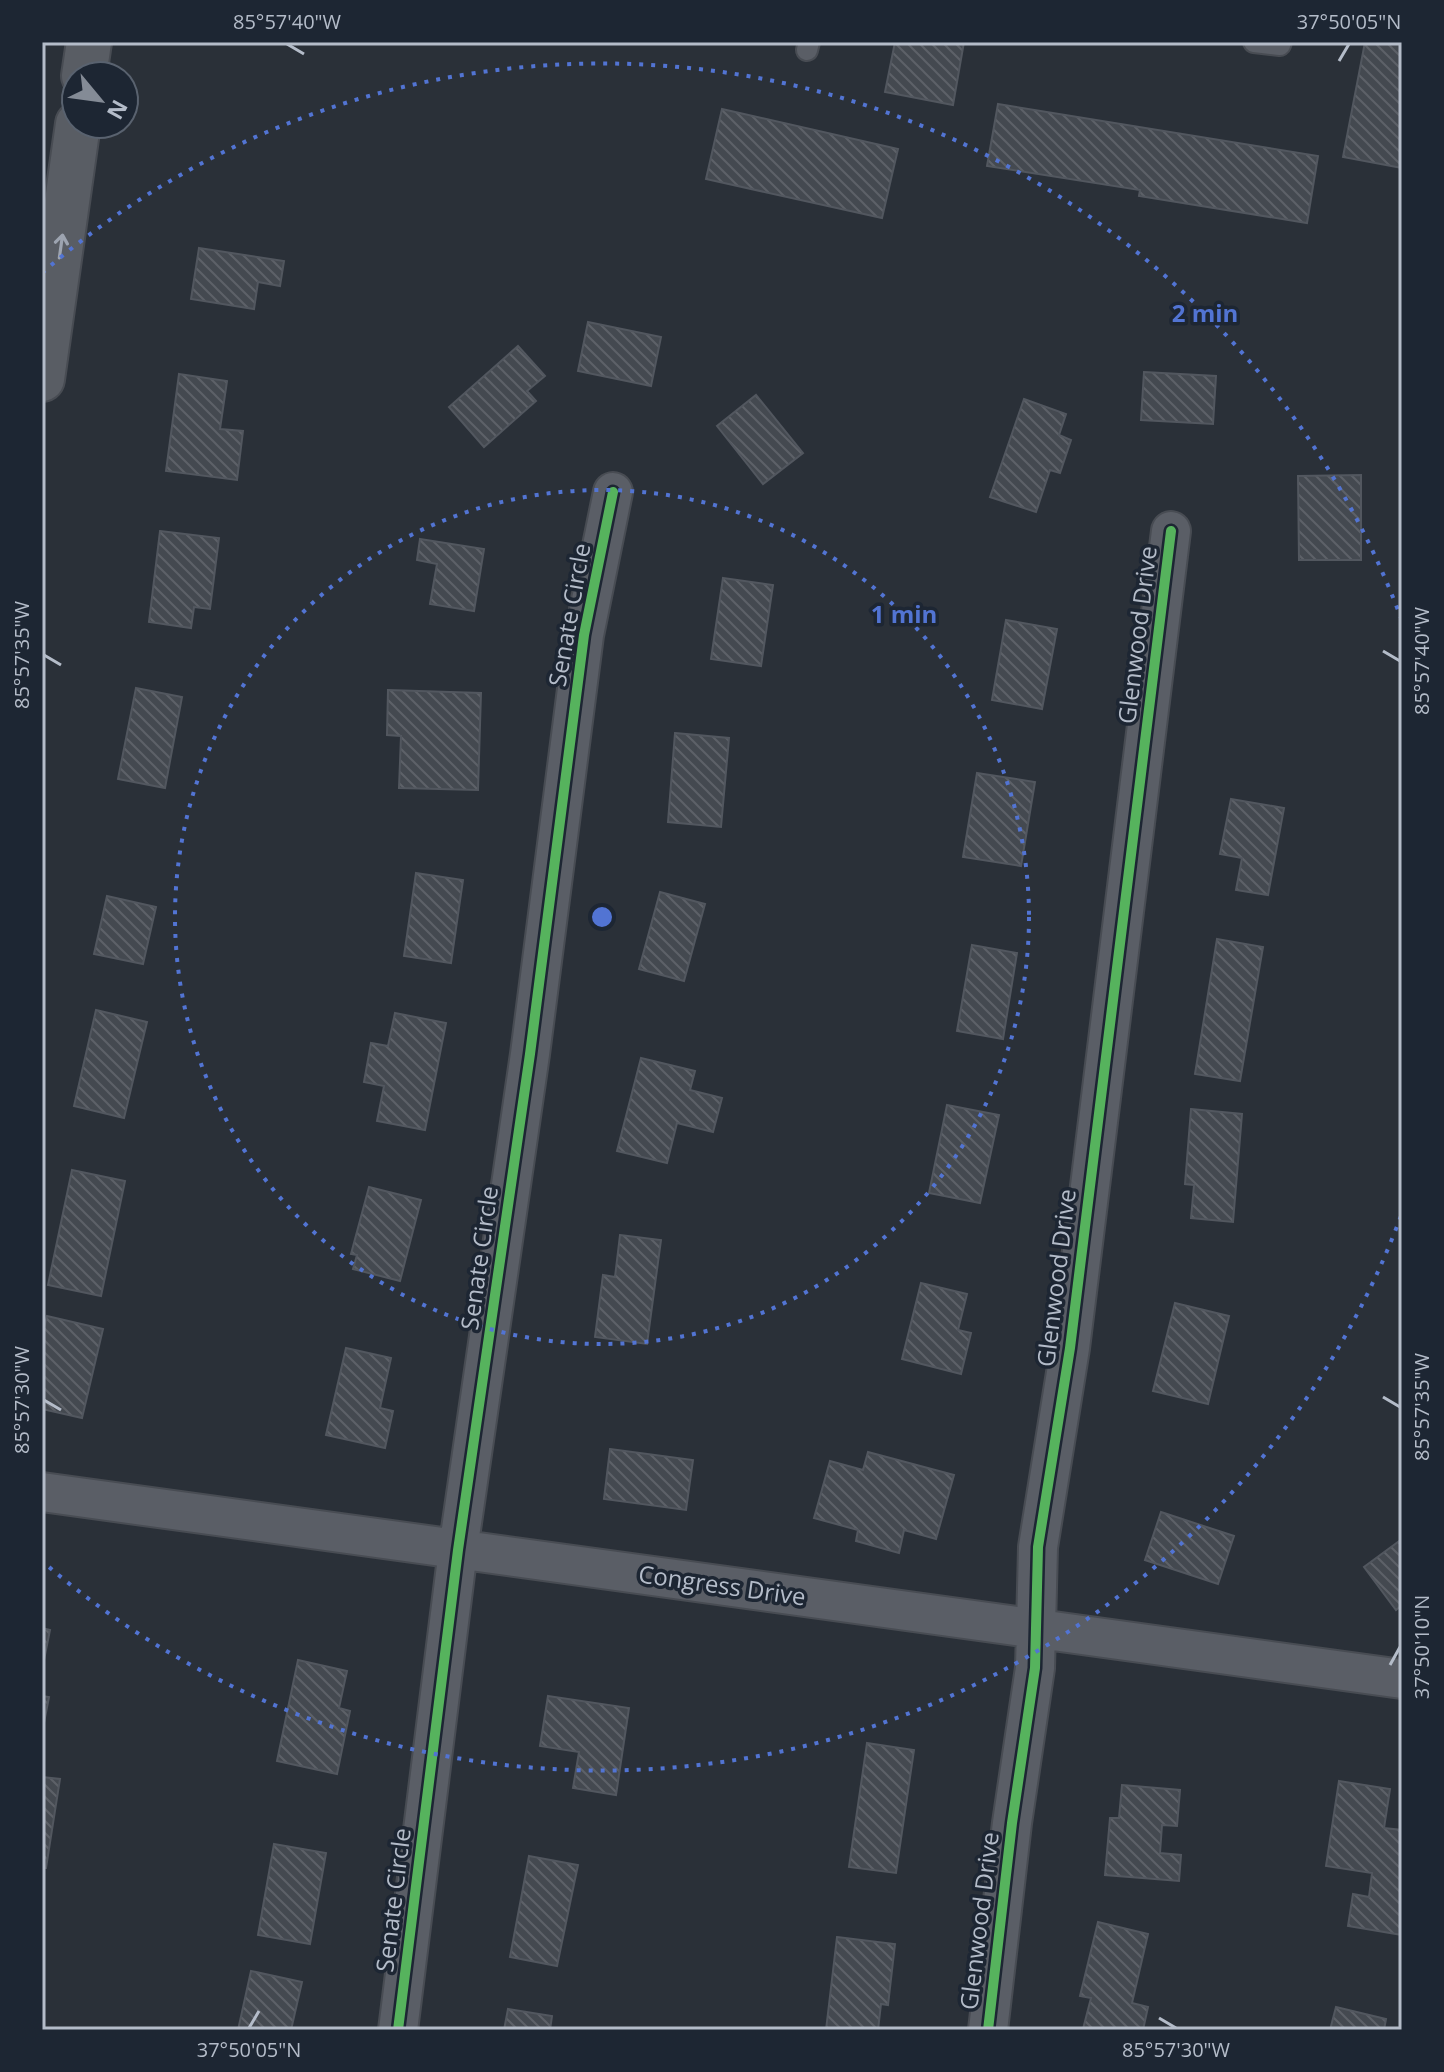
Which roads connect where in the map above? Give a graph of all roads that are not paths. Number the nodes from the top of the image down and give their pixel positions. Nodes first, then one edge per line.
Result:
1 (1254, 42) edge
2 (1281, 42) edge
3 (76, 140) edge
4 (42, 379) edge
5 (613, 492) dead end
6 (1171, 531) dead end
7 (42, 1492) edge
8 (458, 1550) junction
9 (1035, 1630) junction
10 (1402, 1679) edge
11 (398, 2030) edge
12 (988, 2030) edge

1 - 2 lane
4 -> 3 main road
5 - 8 street, Senate Circle
6 - 9 street, Glenwood Drive
7 - 8 street, Congress Drive
8 - 9 street, Congress Drive
8 - 11 street, Senate Circle
9 - 10 street, Congress Drive
9 - 12 street, Glenwood Drive

